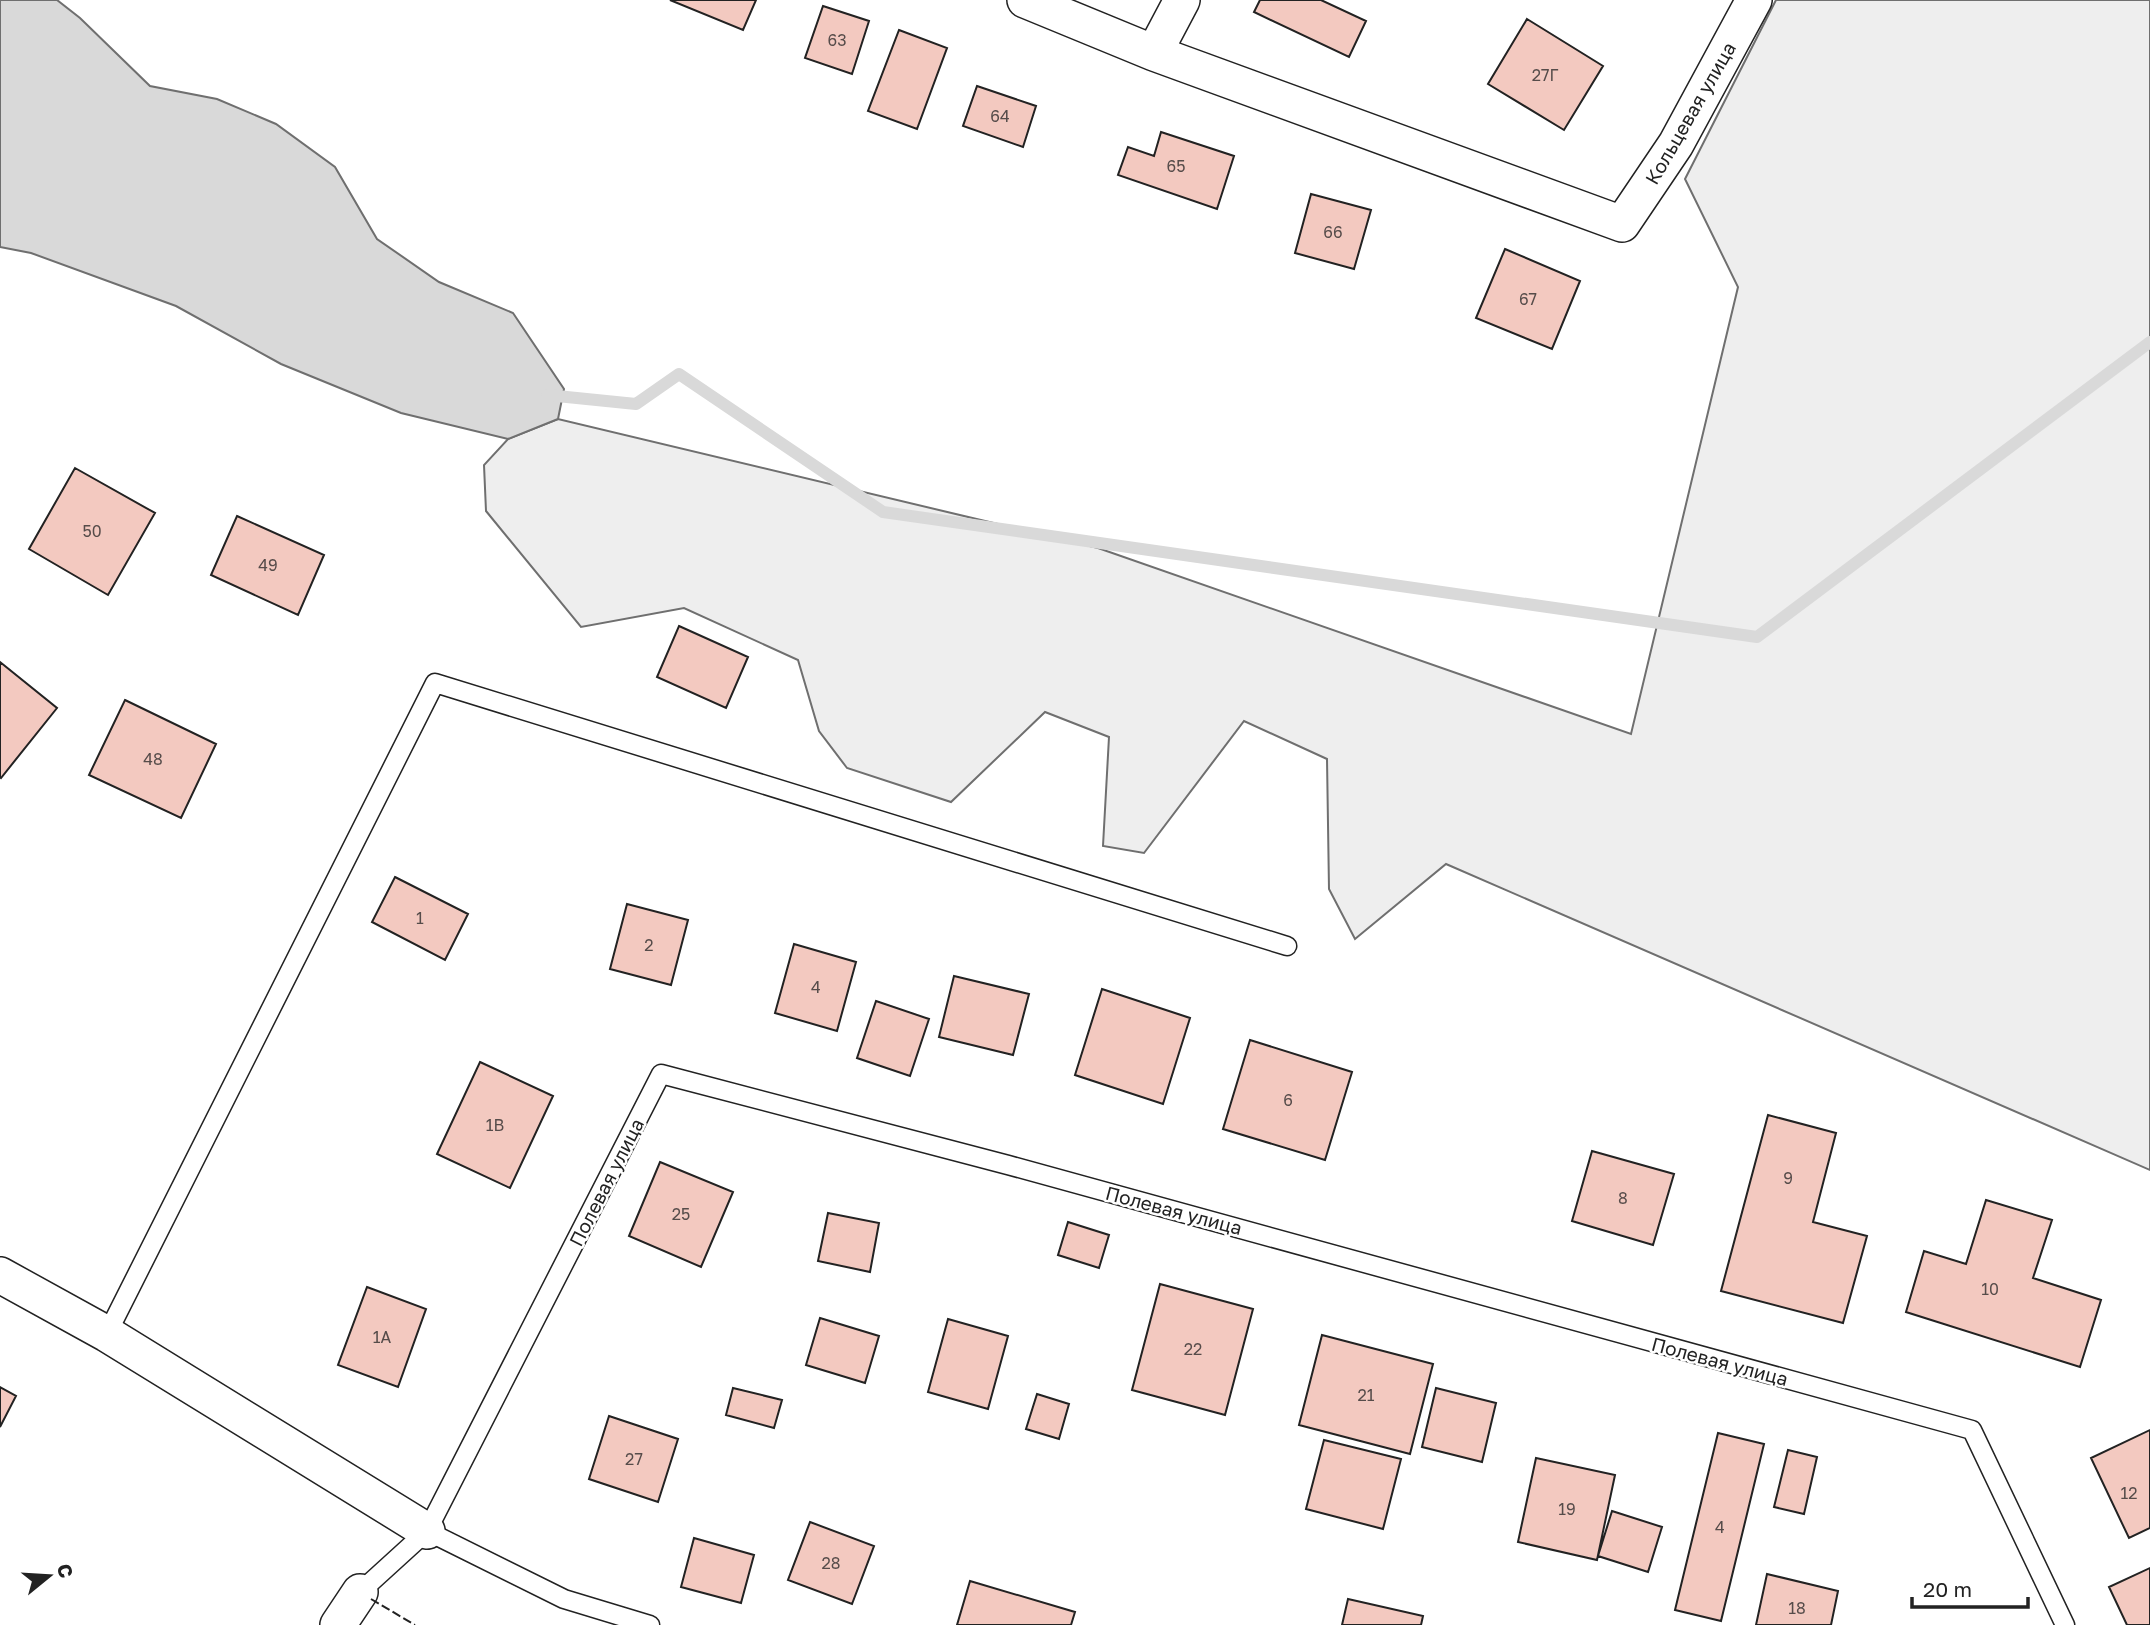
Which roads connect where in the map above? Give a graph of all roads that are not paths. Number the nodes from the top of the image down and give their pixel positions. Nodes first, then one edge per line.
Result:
1 (1025, 0) edge
2 (1182, 0) edge
3 (1754, 0) edge
4 (1154, 53) junction
5 (1287, 946) dead end
6 (0, 1275) edge
7 (107, 1334) junction
8 (427, 1531) junction
9 (360, 1592) joint
10 (338, 1625) edge
11 (650, 1625) edge
12 (2065, 1625) edge

1 - 4 street
2 - 4 street
3 - 4 street, Кольцевая улица
5 - 7 lane
6 - 7 street
7 - 8 street
8 - 9 lane, Полевая улица
8 - 11 lane
8 - 12 lane, Полевая улица
9 - 10 street

